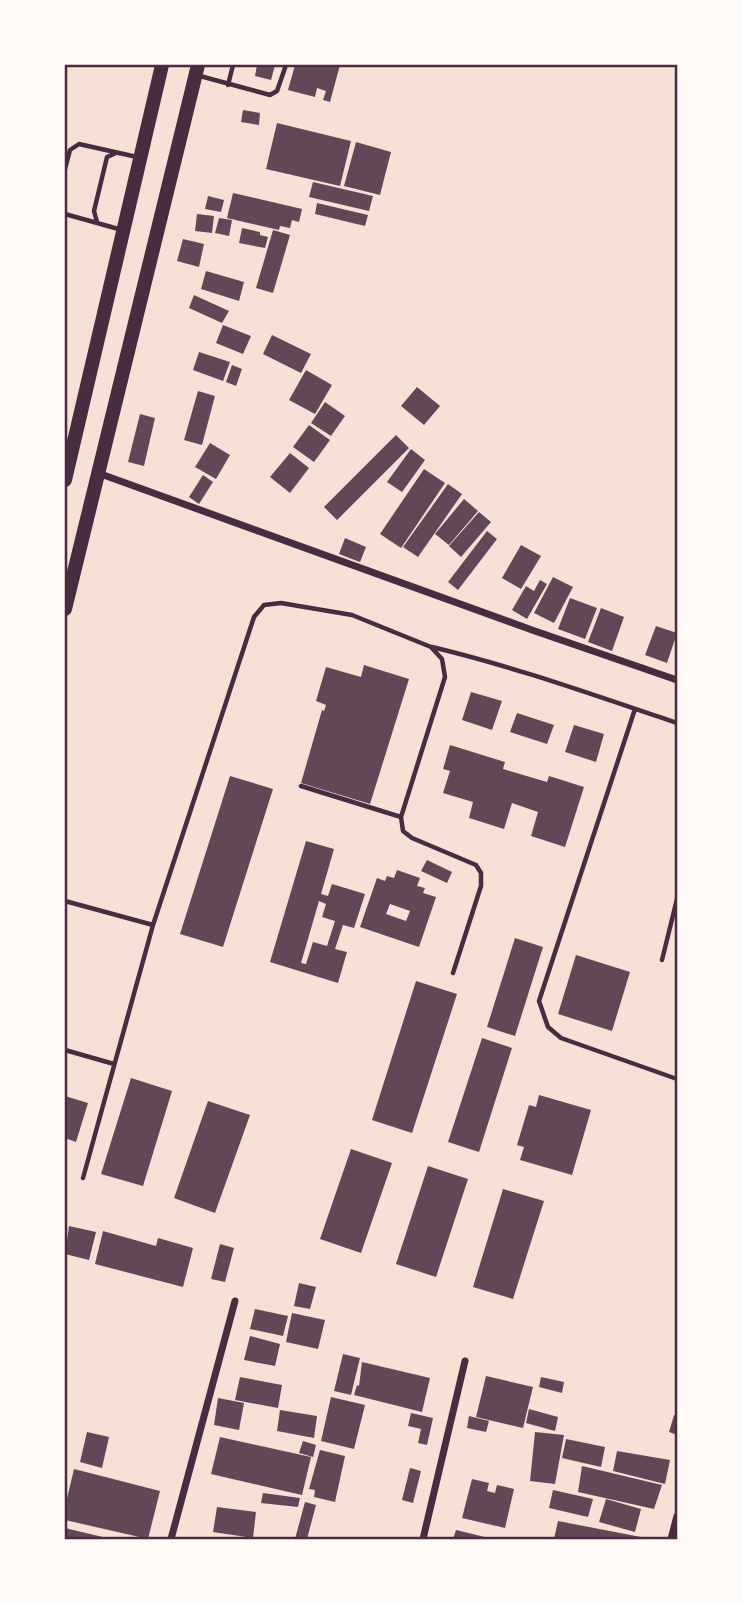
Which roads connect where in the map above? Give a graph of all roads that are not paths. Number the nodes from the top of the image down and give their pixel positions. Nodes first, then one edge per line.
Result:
1 (162, 65) edge
2 (233, 65) edge
3 (286, 65) edge
4 (197, 70) edge
5 (228, 85) junction
6 (117, 152) junction
7 (140, 158) junction
8 (65, 169) edge
9 (65, 214) edge
10 (97, 222) junction
11 (123, 230) junction
12 (98, 473) junction
13 (65, 480) edge
14 (65, 609) edge
15 (431, 647) junction
16 (677, 680) edge
17 (635, 709) junction
18 (677, 723) edge
19 (301, 786) dead end
20 (401, 817) junction
21 (677, 899) edge
22 (65, 901) edge
23 (153, 925) junction
24 (662, 960) dead end
25 (453, 973) dead end
26 (65, 1050) edge
27 (114, 1064) junction
28 (677, 1079) edge
29 (83, 1178) dead end
30 (235, 1301) dead end
31 (465, 1361) dead end
32 (677, 1516) edge
33 (171, 1539) edge
34 (423, 1539) edge
35 (671, 1539) edge

1 - 7 main road
2 - 5 lane
3 - 5 lane
4 - 5 lane
4 - 12 main road
6 - 7 lane
6 - 8 lane
6 - 10 lane
7 - 11 main road
9 - 10 lane
10 - 11 lane
11 - 13 main road
12 - 14 main road
12 - 16 street
15 - 17 lane
15 - 20 lane
15 - 23 lane
17 - 18 lane
17 - 28 lane
19 - 20 lane
20 - 25 lane
21 - 24 lane
22 - 23 lane
23 - 27 lane
26 - 27 lane
27 - 29 lane
30 - 33 street
31 - 34 street
32 - 35 street

